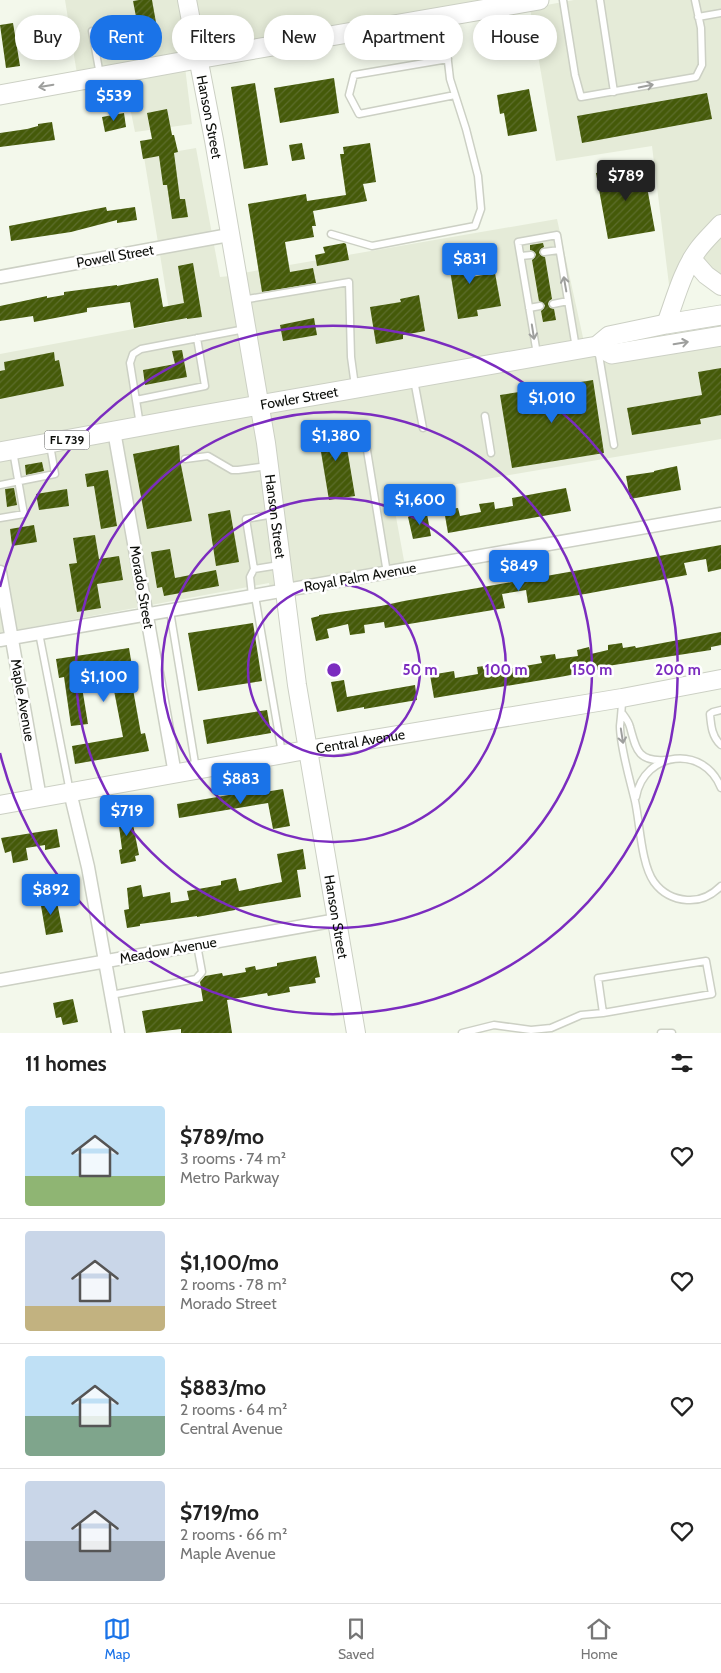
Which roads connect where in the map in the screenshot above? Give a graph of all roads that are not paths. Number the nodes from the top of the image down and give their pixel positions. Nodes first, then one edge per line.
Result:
1 (187, 0) edge
2 (539, 0) edge
3 (562, 0) edge
4 (600, 0) edge
5 (695, 0) edge
6 (721, 13) edge
7 (190, 15) edge
8 (448, 15) edge
9 (698, 17) junction
10 (344, 34) edge
11 (254, 49) edge
12 (98, 60) edge
13 (192, 60) edge
14 (198, 60) edge
15 (442, 60) edge
16 (448, 60) edge
17 (101, 76) junction
18 (614, 92) junction
19 (0, 95) edge
20 (455, 95) junction
21 (721, 224) edge
22 (331, 234) dead end
23 (229, 236) junction
24 (559, 250) junction
25 (544, 252) dead end
26 (531, 255) dead end
27 (521, 256) junction
28 (692, 259) junction
29 (0, 277) edge
30 (721, 286) edge
31 (241, 300) junction
32 (568, 301) junction
33 (553, 304) dead end
34 (540, 306) dead end
35 (529, 308) junction
36 (721, 315) edge
37 (666, 324) junction
38 (246, 329) junction
39 (721, 336) edge
40 (197, 338) junction
41 (597, 346) junction
42 (576, 350) junction
43 (640, 350) junction
44 (537, 356) junction
45 (414, 378) junction
46 (355, 389) junction
47 (136, 400) junction
48 (260, 405) junction
49 (485, 416) dead end
50 (141, 426) junction
51 (423, 428) dead end
52 (114, 431) junction
53 (365, 438) dead end
54 (50, 443) junction
55 (614, 445) dead end
56 (7, 451) edge
57 (491, 453) dead end
58 (186, 459) dead end
59 (269, 466) junction
60 (19, 482) junction
61 (0, 485) edge
62 (276, 514) junction
63 (721, 514) edge
64 (0, 518) edge
65 (283, 565) junction
66 (254, 570) junction
67 (0, 572) edge
68 (387, 573) junction
69 (286, 590) junction
70 (254, 596) junction
71 (170, 610) junction
72 (146, 615) junction
73 (39, 633) junction
74 (6, 639) edge
75 (721, 679) edge
76 (622, 705) junction
77 (721, 710) edge
78 (721, 745) edge
79 (308, 750) junction
80 (282, 755) junction
81 (667, 760) junction
82 (196, 770) junction
83 (174, 774) junction
84 (721, 788) edge
85 (70, 792) junction
86 (40, 798) junction
87 (636, 803) junction
88 (0, 805) edge
89 (721, 886) edge
90 (337, 920) junction
91 (197, 944) junction
92 (105, 961) junction
93 (0, 980) edge
94 (111, 995) junction
95 (603, 1013) junction
96 (118, 1033) edge
97 (356, 1033) edge
98 (462, 1033) edge
99 (661, 1033) edge
100 (672, 1033) edge

1 - 7 street, Hanson Street
2 - 8 main road
3 - 18 lane
4 - 18 lane
5 - 9 lane
6 - 9 lane
18 -> 9 lane
10 - 11 main road
12 - 17 lane
13 - 17 main road
14 - 23 street, Hanson Street
15 - 20 lane
16 - 20 lane
17 -> 19 main road
20 - 22 lane
21 - 28 street
23 - 29 street, Powell Street
23 - 31 street, Hanson Street
24 - 25 lane
24 - 27 lane
32 -> 24 lane
26 - 27 lane
27 - 35 lane
28 - 30 street
28 - 37 street
31 - 38 street, Hanson Street
31 - 46 lane
32 - 33 lane
32 - 42 lane
34 - 35 lane
35 -> 44 lane
36 - 37 main road, Fowler Street
37 - 41 main road, Fowler Street
37 - 43 main road
38 - 40 lane
38 - 48 street, Hanson Street
43 -> 39 main road, Fowler Street
40 - 47 lane
40 - 47 lane
41 - 42 main road, Fowler Street / FL 739
41 - 43 main road, Fowler Street / FL 739
41 - 55 lane
42 - 44 main road, Fowler Street / FL 739
44 - 45 main road, Fowler Street / FL 739
45 - 46 main road, Fowler Street / FL 739
45 - 51 lane
46 - 48 main road, Fowler Street / FL 739
47 - 50 lane
48 - 50 main road, Fowler Street / FL 739
48 - 59 street, Hanson Street
49 - 57 lane
50 - 52 main road, Fowler Street / FL 739
52 - 54 main road, Fowler Street / FL 739
52 - 72 street, Morado Street
53 - 68 lane
54 - 56 main road, Fowler Street / FL 739
54 - 60 lane
56 - 60 lane
58 - 59 lane
59 - 62 street, Hanson Street
60 - 61 lane
60 - 64 lane
62 - 65 street, Hanson Street
62 - 66 lane
63 - 68 street, Royal Palm Avenue
65 - 66 lane
65 - 69 street, Hanson Street
66 - 70 lane
67 - 74 street, Maple Avenue
68 - 69 street, Royal Palm Avenue
69 - 70 street, Royal Palm Avenue
69 - 79 street, Hanson Street
70 - 71 street, Royal Palm Avenue
70 - 80 lane
71 - 72 street, Royal Palm Avenue
71 - 82 lane
72 - 73 street, Royal Palm Avenue
72 - 83 street, Morado Street
73 - 74 street, Royal Palm Avenue
73 - 85 lane
74 - 86 street, Maple Avenue
75 - 76 street, Central Avenue
76 - 79 street, Central Avenue
76 - 81 lane
76 -> 87 lane
77 - 78 lane
79 - 80 street, Central Avenue
79 - 90 street, Hanson Street
80 - 82 street, Central Avenue
81 - 84 lane
81 - 87 lane
82 - 83 street, Central Avenue
83 - 85 street, Central Avenue
85 - 86 street, Central Avenue
85 - 92 street
86 - 88 street, Central Avenue
87 - 89 lane
90 - 91 street, Meadow Avenue
90 - 97 street, Hanson Street
91 - 92 street, Meadow Avenue
91 - 94 lane
92 - 93 street, Meadow Avenue
92 - 94 street
94 - 96 street
95 - 95 lane
95 - 98 lane
99 - 100 lane

